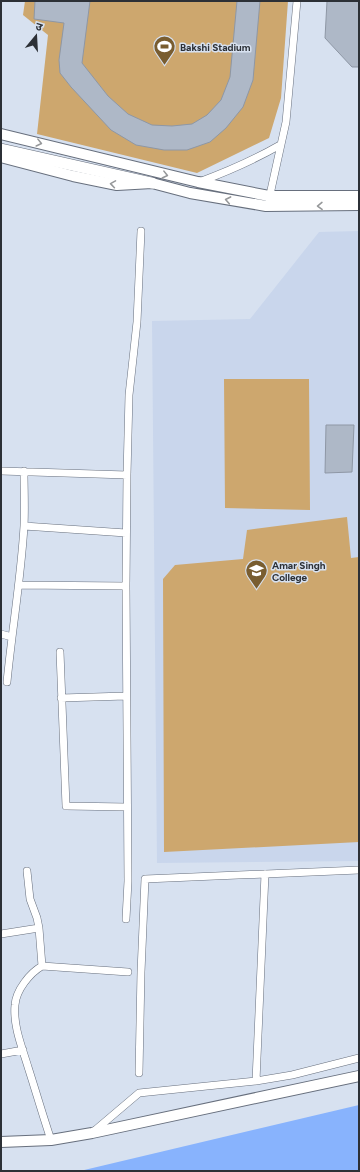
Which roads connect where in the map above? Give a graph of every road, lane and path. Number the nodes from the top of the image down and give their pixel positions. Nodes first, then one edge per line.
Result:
1 (297, 1) edge
2 (1, 134) edge
3 (280, 145) junction
4 (1, 149) edge
5 (1, 157) edge
6 (198, 182) junction
7 (152, 183) junction
8 (270, 196) junction
9 (359, 196) edge
10 (359, 205) edge
11 (266, 206) junction
12 (141, 231) dead end
13 (1, 471) edge
14 (24, 471) junction
15 (126, 474) junction
16 (24, 526) junction
17 (126, 532) junction
18 (19, 585) junction
19 (126, 586) junction
20 (1, 634) edge
21 (12, 637) junction
22 (60, 652) dead end
23 (8, 682) dead end
24 (126, 696) junction
25 (61, 698) junction
26 (127, 807) junction
27 (359, 870) edge
28 (28, 871) dead end
29 (264, 874) junction
30 (126, 919) dead end
31 (39, 928) junction
32 (1, 934) edge
33 (42, 966) junction
34 (128, 972) dead end
35 (23, 1050) junction
36 (1, 1054) edge
37 (359, 1058) edge
38 (139, 1073) dead end
39 (359, 1076) edge
40 (256, 1081) junction
41 (92, 1133) junction
42 (51, 1140) junction
43 (1, 1142) edge

1 - 3 street
2 -> 6 street
3 - 6 street
3 - 8 street
4 - 7 main road
7 -> 5 street
6 - 8 street
11 -> 7 street
8 - 9 street
8 - 11 street
10 -> 11 street
12 - 15 street
13 - 14 street
14 - 15 street
14 - 16 street
15 - 17 street
16 - 17 street
16 - 18 street
17 - 19 street
18 - 19 street
18 - 21 street
19 - 24 street
20 - 21 street
21 - 23 street
22 - 25 street
24 - 25 street
24 - 26 street
25 - 26 street
26 - 30 street
27 - 29 street
28 - 31 street
29 - 38 street
29 - 40 street
31 - 32 street
31 - 33 street
33 - 34 street
33 - 35 street
35 - 36 street
35 - 42 street
37 - 40 street
39 - 41 street
40 - 41 street
41 - 42 street
42 - 43 street

